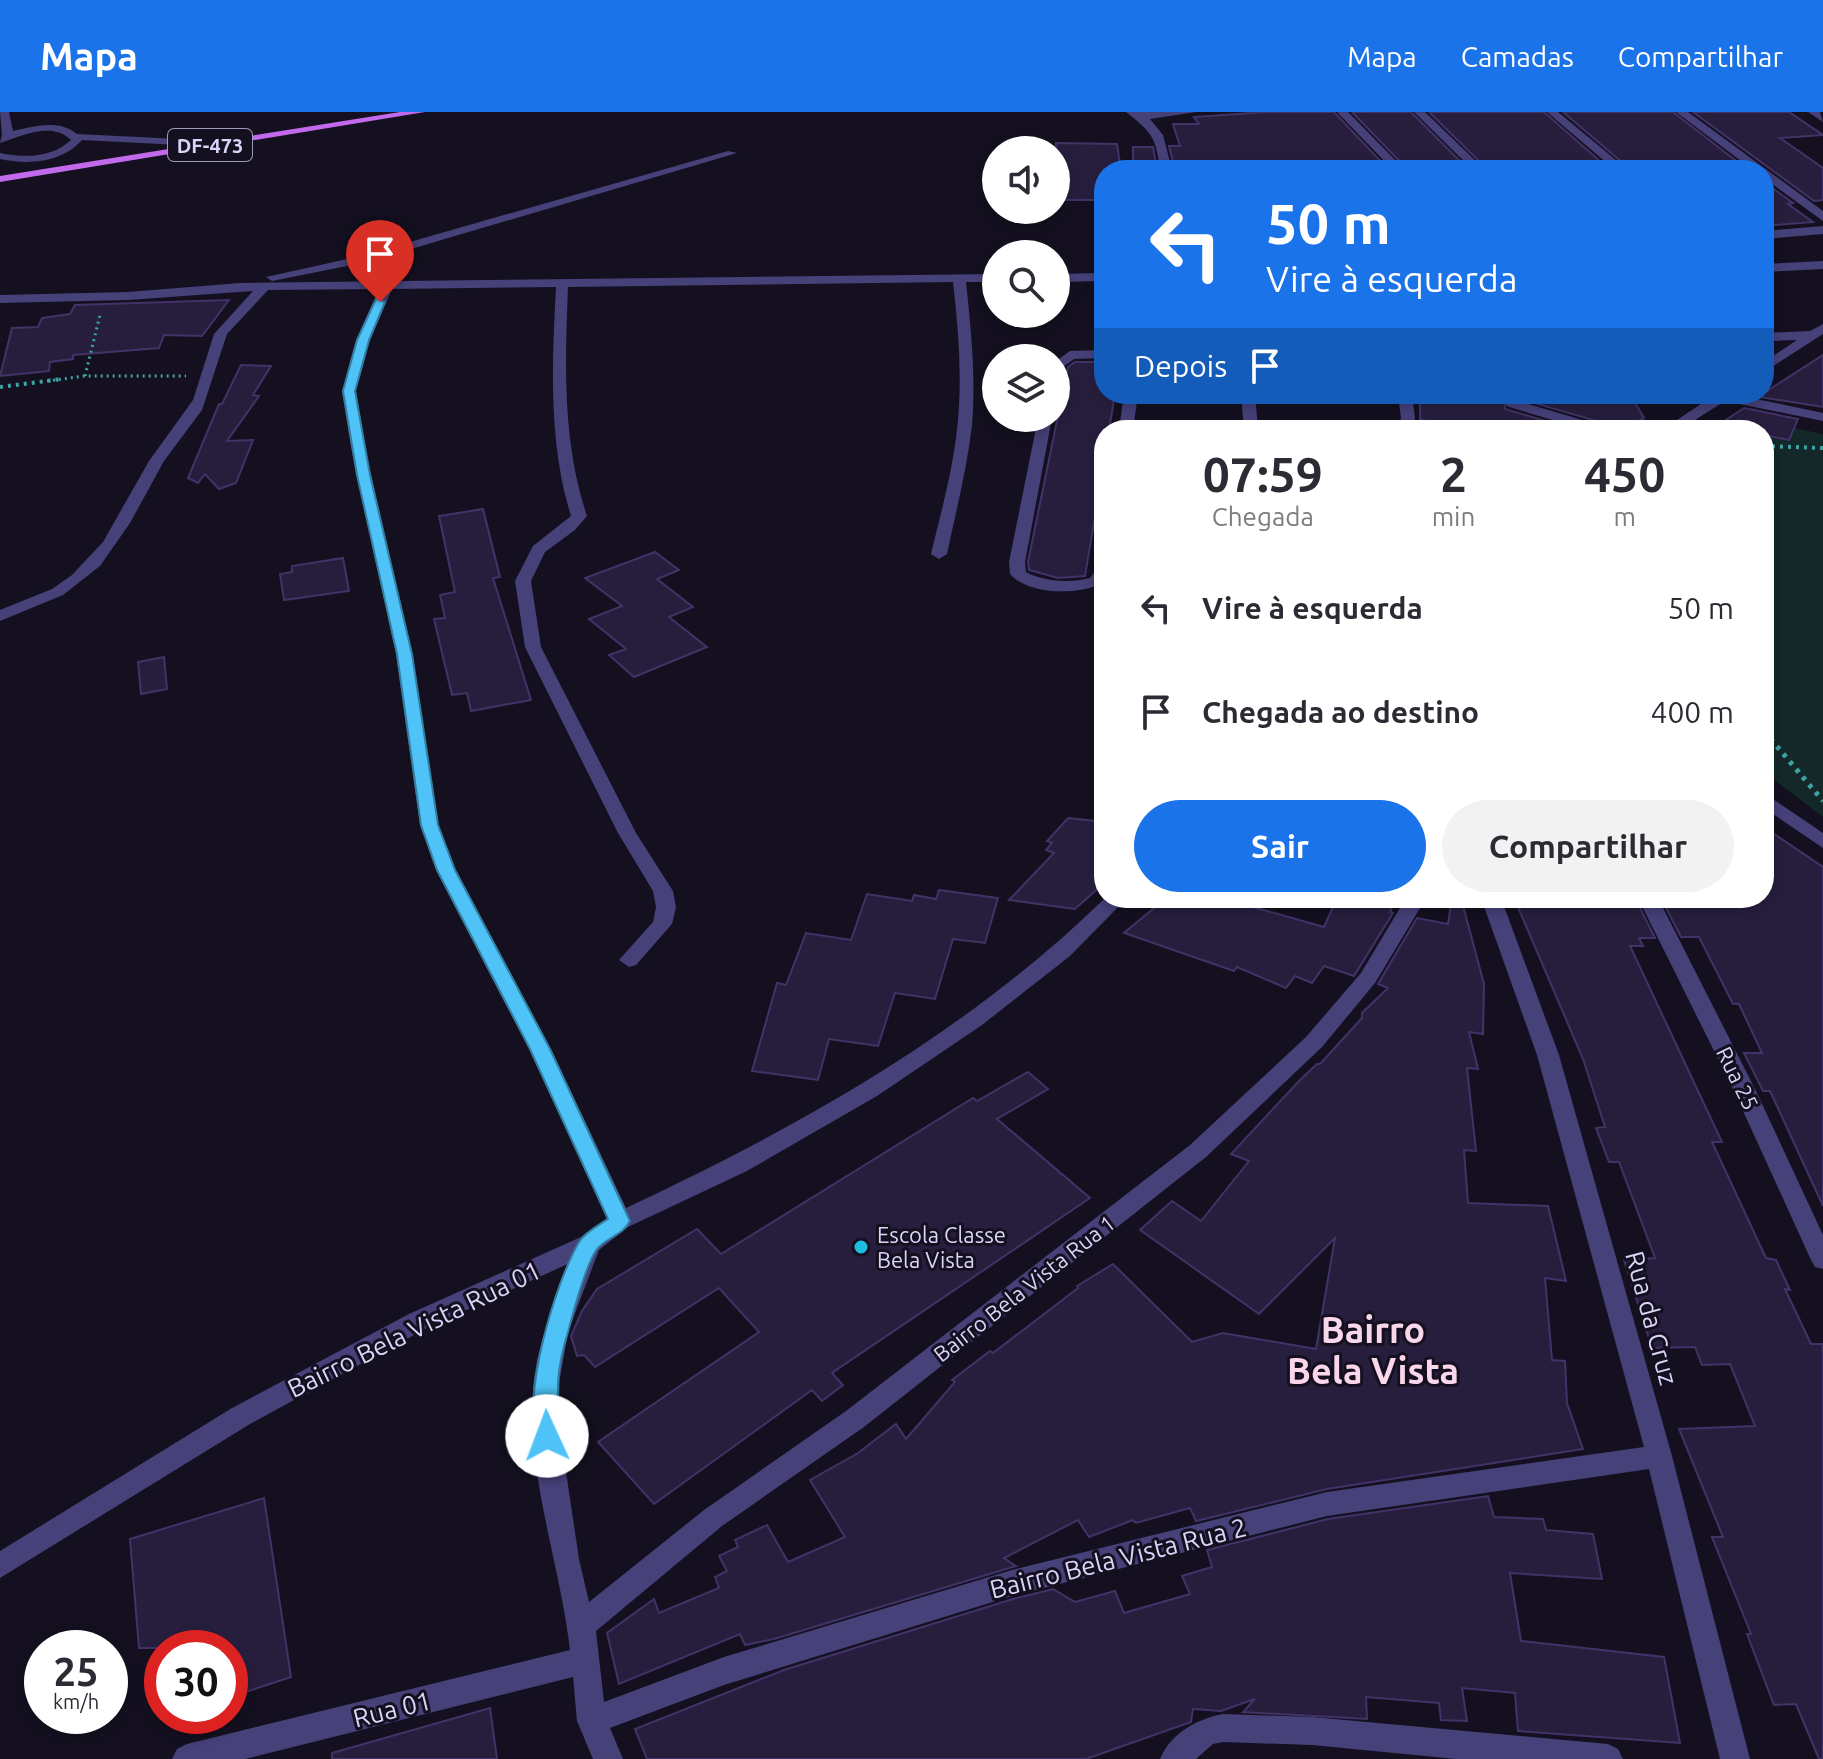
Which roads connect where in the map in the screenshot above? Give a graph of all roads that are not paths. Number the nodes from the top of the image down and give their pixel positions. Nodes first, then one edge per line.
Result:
1 (4, 112) edge
2 (39, 112) edge
3 (420, 112) edge
4 (1191, 112) edge
5 (1342, 112) edge
6 (1419, 112) edge
7 (1552, 112) edge
8 (1681, 112) edge
9 (1813, 112) edge
10 (1136, 114) edge
11 (1823, 119) edge
12 (49, 129) junction
13 (77, 137) junction
14 (4, 138) edge
15 (219, 144) junction
16 (732, 153) dead end
17 (0, 156) edge
18 (1164, 160) edge
19 (1389, 160) edge
20 (1469, 160) edge
21 (1610, 160) edge
22 (1746, 160) edge
23 (0, 179) edge
24 (1774, 181) edge
25 (1823, 217) edge
26 (1823, 230) edge
27 (1774, 234) edge
28 (363, 259) junction
29 (1823, 265) edge
30 (1774, 267) edge
31 (982, 278) edge
32 (1070, 278) edge
33 (1094, 278) edge
34 (959, 279) junction
35 (562, 283) junction
36 (387, 285) junction
37 (240, 287) junction
38 (264, 287) junction
39 (0, 299) edge
40 (1818, 331) edge
41 (1774, 336) edge
42 (1094, 354) edge
43 (1070, 355) edge
44 (1774, 361) edge
45 (1514, 404) edge
46 (1710, 404) edge
47 (1764, 404) edge
48 (1823, 417) edge
49 (1568, 420) edge
50 (1685, 420) edge
51 (1042, 432) edge
52 (939, 554) dead end
53 (1094, 582) edge
54 (0, 616) edge
55 (1774, 806) edge
56 (1823, 842) edge
57 (1107, 908) edge
58 (1410, 908) edge
59 (1495, 908) edge
60 (1653, 908) edge
61 (629, 960) dead end
62 (620, 1221) junction
63 (589, 1244) junction
64 (1823, 1260) edge
65 (1659, 1456) junction
66 (0, 1566) edge
67 (581, 1626) junction
68 (585, 1660) junction
69 (592, 1721) junction
70 (195, 1759) edge
71 (608, 1759) edge
72 (1175, 1759) edge
73 (1608, 1759) edge
74 (1735, 1759) edge

1 - 14 street
2 - 12 street
3 - 15 main road, DF-473
4 - 10 street
5 - 19 street
6 - 20 street
7 - 21 street
8 - 22 street
9 - 11 street
10 - 18 street
12 - 13 street
12 - 14 street
13 - 15 street
13 - 17 street
15 - 23 main road, DF-473
16 - 28 street
24 - 25 street
26 - 27 street
28 - 36 street
28 - 37 street
29 - 30 street
31 - 34 street
32 - 33 street
34 - 35 street
34 - 52 street
35 - 36 street
35 - 61 street
36 - 38 street
36 - 62 street
37 - 38 street
37 - 39 street
38 - 54 street
40 - 41 street
40 - 44 street
42 - 43 street
45 - 49 street
46 - 50 street
47 - 48 street
51 - 53 street
55 - 56 street
57 - 62 street
58 - 67 street, Bairro Bela Vista Rua 1
59 - 65 street, Rua da Cruz
60 - 64 street, Rua 25
62 - 63 street
63 - 66 street, Bairro Bela Vista Rua 01
63 - 67 street, Bairro Bela Vista Rua 01
65 - 69 street, Bairro Bela Vista Rua 2
65 - 74 street, Rua da Cruz
67 - 68 street, Bairro Bela Vista Rua 01
68 - 69 street, Bairro Bela Vista Rua 01
68 - 70 street, Rua 01
69 - 71 street, Bairro Bela Vista Rua 01
72 - 73 street

